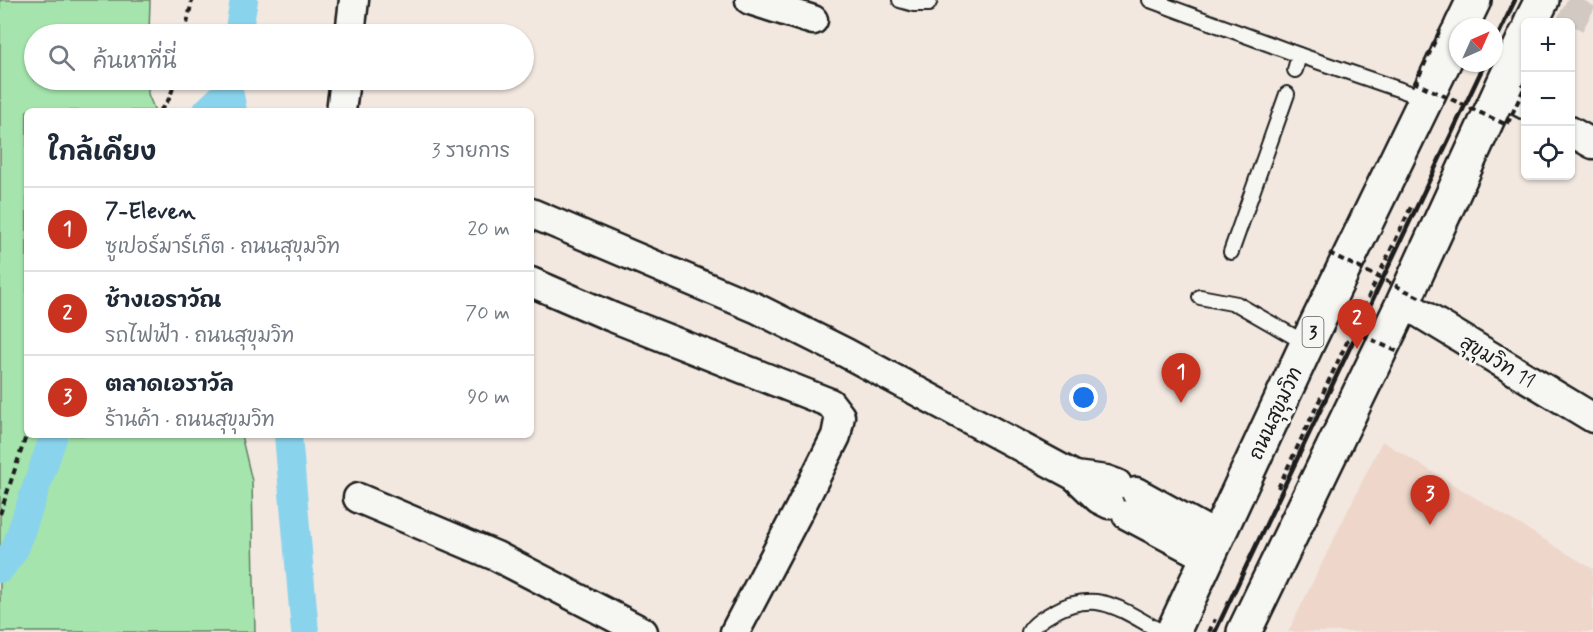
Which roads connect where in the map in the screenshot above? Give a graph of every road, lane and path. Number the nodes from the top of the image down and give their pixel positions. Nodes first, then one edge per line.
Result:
1 (192, 0) edge
2 (354, 0) edge
3 (750, 0) edge
4 (900, 0) edge
5 (930, 0) edge
6 (1150, 0) edge
7 (1474, 0) edge
8 (1542, 0) edge
9 (1461, 18) edge
10 (1533, 18) edge
11 (813, 20) dead end
12 (187, 24) edge
13 (351, 24) edge
14 (1449, 35) edge
15 (1449, 39) edge
16 (1299, 55) junction
17 (1521, 67) edge
18 (1295, 70) dead end
19 (172, 90) edge
20 (344, 90) edge
21 (1517, 93) edge
22 (1287, 94) dead end
23 (1427, 99) junction
24 (162, 108) edge
25 (341, 108) edge
26 (1575, 134) edge
27 (1593, 144) edge
28 (1414, 201) dead end
29 (534, 214) edge
30 (1231, 252) dead end
31 (1329, 253) dead end
32 (1378, 276) junction
33 (534, 283) edge
34 (1200, 297) dead end
35 (1413, 301) junction
36 (1353, 331) junction
37 (1307, 344) junction
38 (1398, 352) dead end
39 (1593, 418) edge
40 (25, 438) edge
41 (1275, 493) dead end
42 (358, 498) dead end
43 (0, 514) edge
44 (1213, 547) junction
45 (1219, 610) dead end
46 (643, 632) edge
47 (735, 632) edge
48 (1029, 632) edge
49 (1162, 632) edge
50 (1173, 632) edge
51 (1209, 632) edge
52 (1244, 632) edge

1 - 12 path
2 - 13 street
3 - 11 street
4 - 5 lane
6 - 16 lane
7 - 9 highway, ถนนสุขุมวิท / 3
8 - 10 highway
14 - 21 path, bridge
15 - 23 highway, ถนนสุขุมวิท / 3
16 - 18 lane
16 - 23 lane
17 - 21 highway
19 - 24 path
20 - 25 street
21 - 35 highway
22 - 30 lane
23 - 37 highway, ถนนสุขุมวิท / 3
26 - 27 street
28 - 32 path
29 - 44 street
31 - 32 path, bridge
32 - 35 path, bridge
32 - 36 path
33 - 47 street
34 - 37 lane
35 - 39 street, สุขุมวิท 11
35 - 52 highway
36 - 38 path, bridge
36 - 41 path
37 - 44 highway, ถนนสุขุมวิท / 3
40 - 43 path
42 - 46 street
44 - 50 highway, ถนนสุขุมวิท / 3
45 - 51 path
48 - 49 lane

